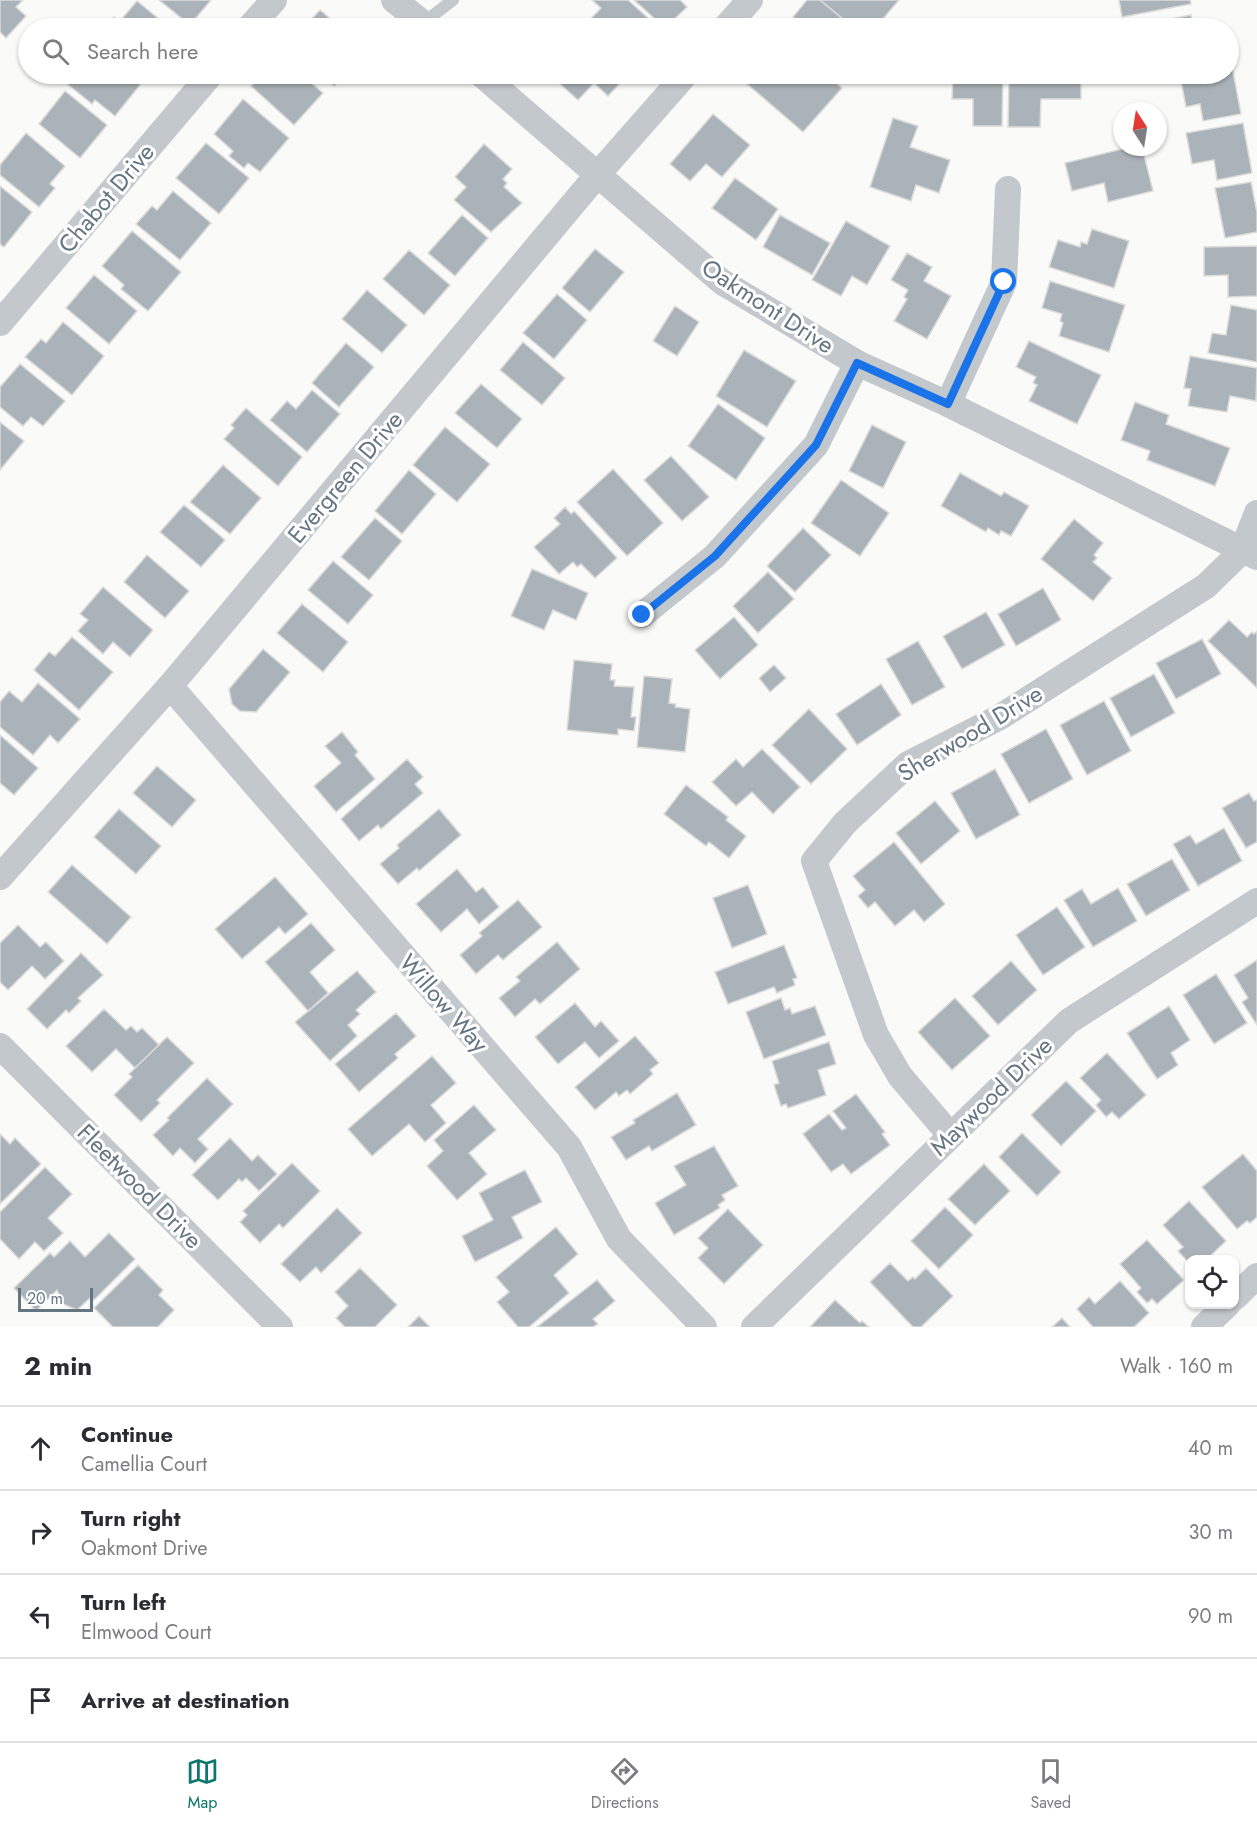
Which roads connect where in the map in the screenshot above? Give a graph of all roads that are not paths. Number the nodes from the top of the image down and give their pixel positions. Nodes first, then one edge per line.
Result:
1 (274, 0) edge
2 (393, 0) edge
3 (453, 0) edge
4 (750, 0) edge
5 (258, 18) edge
6 (416, 18) edge
7 (434, 18) edge
8 (734, 18) edge
9 (203, 84) edge
10 (493, 84) edge
11 (677, 84) edge
12 (598, 174) junction
13 (1008, 189) dead end
14 (0, 323) edge
15 (857, 363) junction
16 (948, 404) junction
17 (1257, 513) edge
18 (1249, 554) edge
19 (642, 615) dead end
20 (170, 686) junction
21 (0, 877) edge
22 (1257, 901) edge
23 (0, 1046) edge
24 (950, 1135) junction
25 (1257, 1276) edge
26 (1239, 1293) edge
27 (1224, 1309) edge
28 (280, 1327) edge
29 (704, 1327) edge
30 (754, 1327) edge
31 (1204, 1327) edge

1 - 5 street
2 - 6 street
3 - 7 lane
4 - 8 street
9 - 14 street, Chabot Drive
10 - 12 street, Oakmont Drive
11 - 12 street, Evergreen Drive
12 - 15 street, Oakmont Drive
12 - 20 street, Evergreen Drive
13 - 16 street
15 - 16 street, Oakmont Drive
15 - 19 street
16 - 18 street, Oakmont Drive
17 - 18 street, Sherwood Drive
18 - 24 street, Sherwood Drive
20 - 21 street, Evergreen Drive
20 - 29 street, Willow Way
22 - 24 street, Maywood Drive
23 - 28 street, Fleetwood Drive
24 - 30 street, Maywood Drive
25 - 26 street
27 - 31 street

